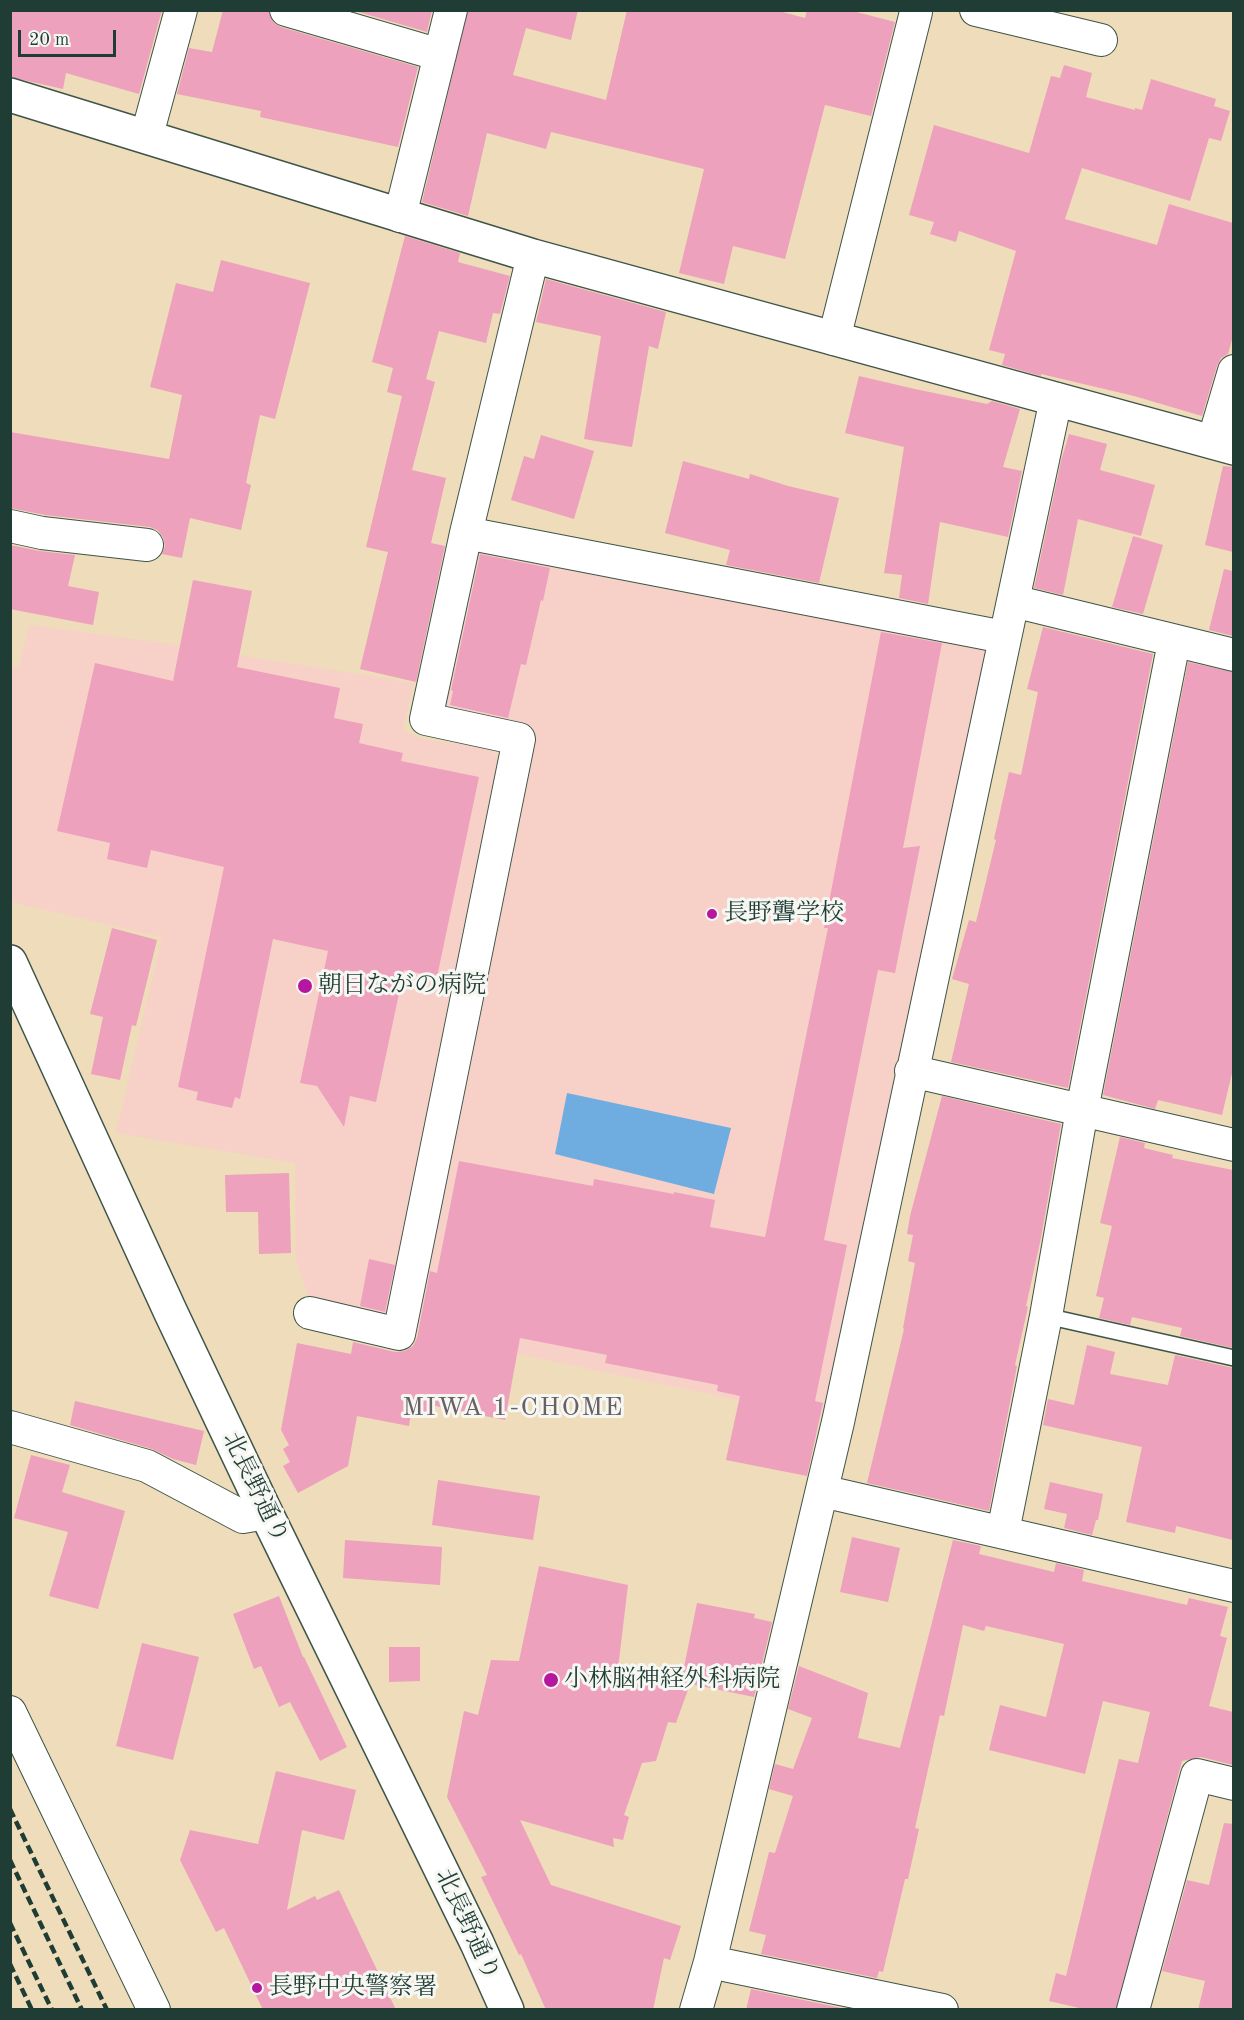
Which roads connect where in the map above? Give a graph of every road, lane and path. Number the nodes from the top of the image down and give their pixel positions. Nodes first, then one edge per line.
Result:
1 (181, 10) edge
2 (286, 10) edge
3 (451, 10) edge
4 (976, 10) edge
5 (914, 11) edge
6 (1101, 40) dead end
7 (440, 55) junction
8 (10, 95) edge
9 (147, 135) junction
10 (400, 216) junction
11 (533, 256) junction
12 (834, 339) junction
13 (1233, 371) edge
14 (1056, 399) junction
15 (1223, 445) edge
16 (10, 526) edge
17 (466, 533) junction
18 (147, 545) dead end
19 (1013, 601) junction
20 (1004, 637) junction
21 (1174, 642) junction
22 (1233, 655) edge
23 (10, 963) edge
24 (911, 1071) junction
25 (1082, 1110) junction
26 (1233, 1145) edge
27 (310, 1313) dead end
28 (1046, 1316) junction
29 (1233, 1358) edge
30 (10, 1427) edge
31 (822, 1491) junction
32 (266, 1513) junction
33 (1003, 1532) junction
34 (1233, 1586) edge
35 (10, 1712) edge
36 (1233, 1784) edge
37 (711, 1962) junction
38 (154, 2010) edge
39 (507, 2010) edge
40 (696, 2010) edge
41 (942, 2010) edge
42 (1133, 2010) edge

1 - 9 street
2 - 7 street
3 - 7 street
4 - 6 street
5 - 12 street
7 - 10 street
8 - 9 street
9 - 10 street
10 - 11 street
11 - 12 street
11 - 17 street
12 - 14 street
13 - 15 street
14 - 15 street
14 - 19 street
16 - 18 street
17 - 20 street
17 - 27 street
19 - 20 street
19 - 21 street
20 - 24 street
21 - 22 street
21 - 25 street
23 - 32 street, 北長野通り
24 - 25 street
24 - 31 street
25 - 26 street
25 - 28 street
28 - 29 lane
28 - 33 street
30 - 32 street
31 - 33 street
31 - 37 street
32 - 39 street, 北長野通り
33 - 34 street
35 - 38 street
36 - 42 street
37 - 40 street
37 - 41 street

